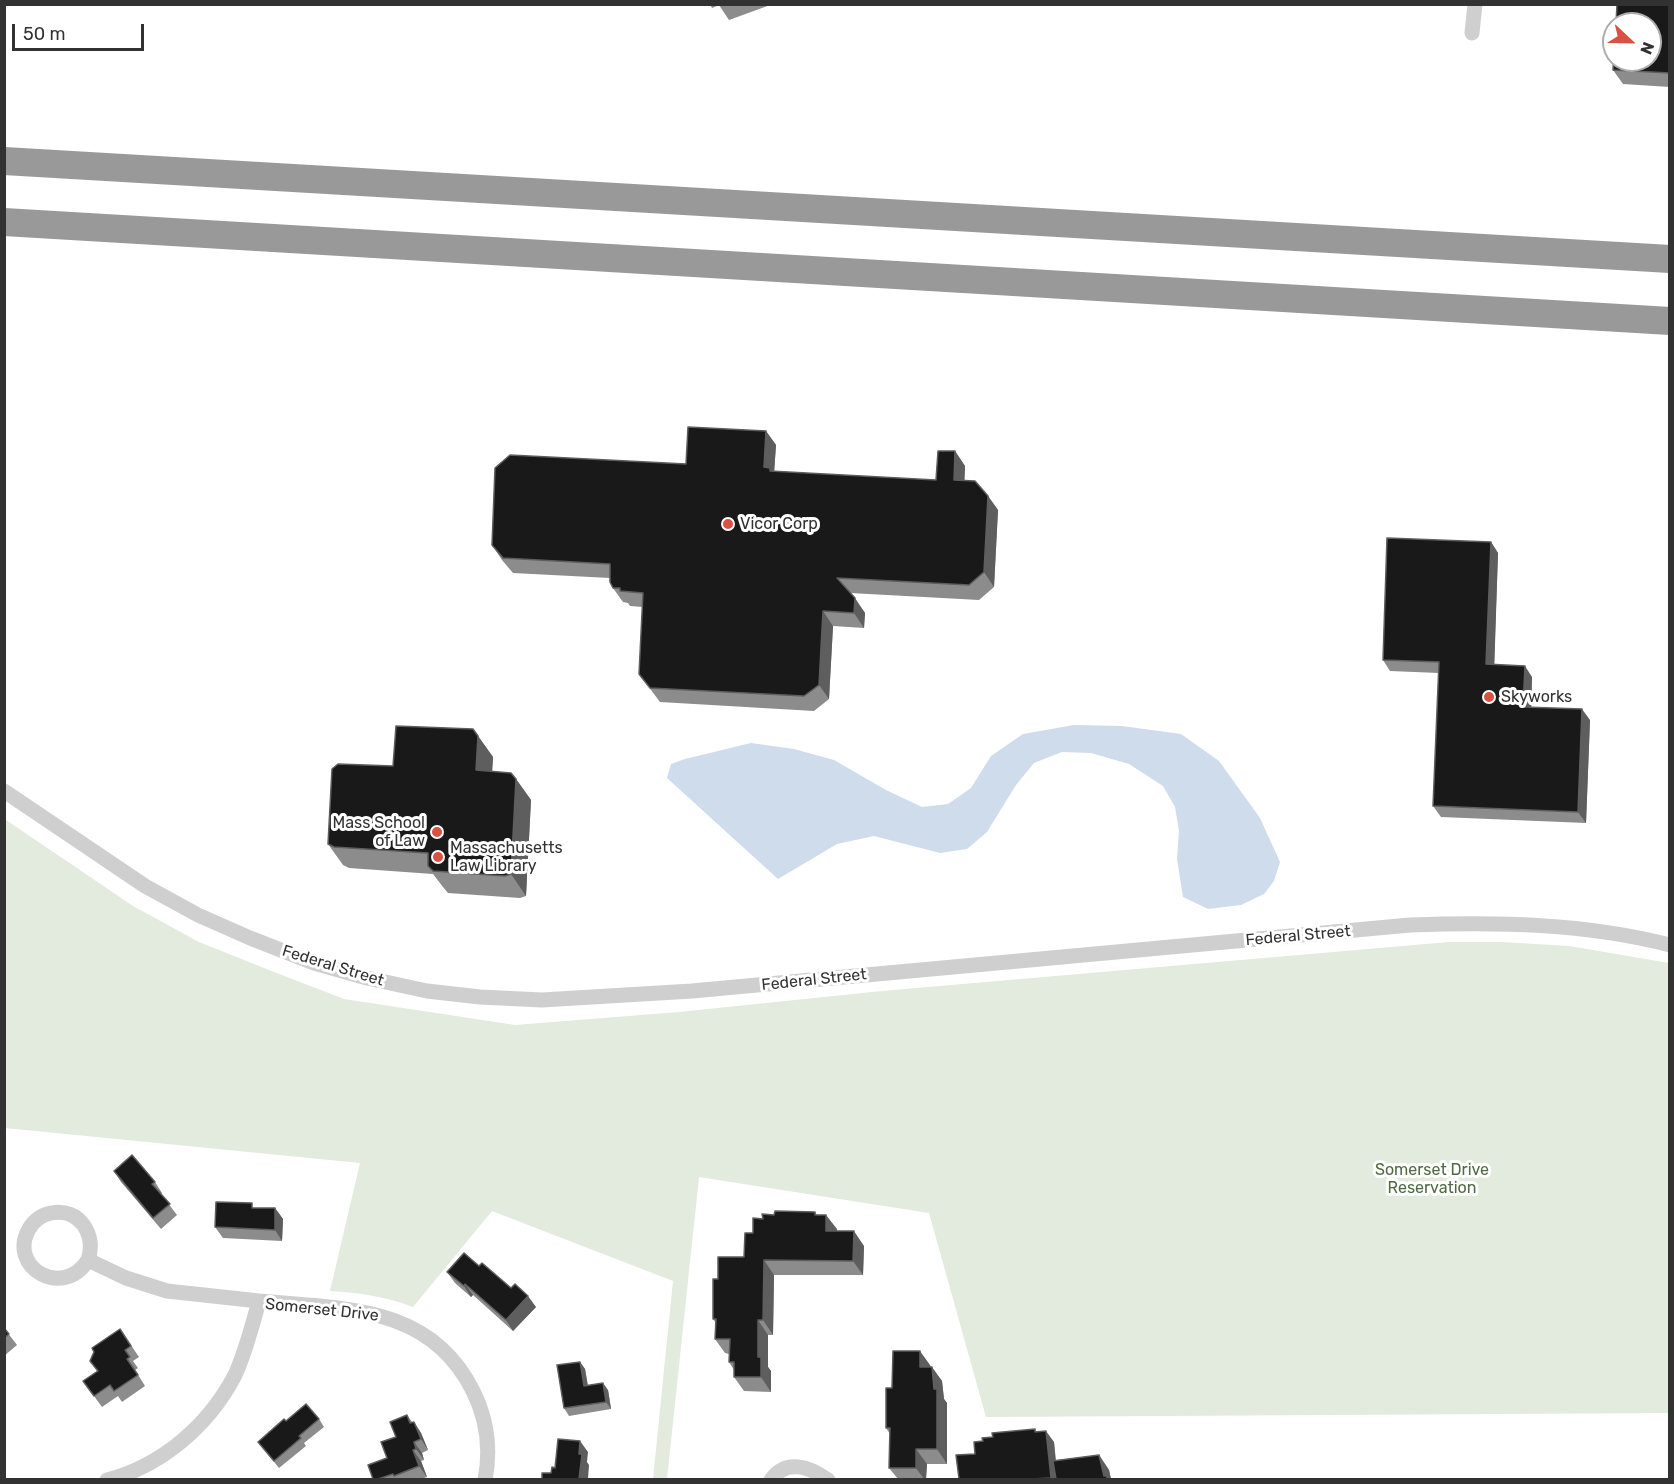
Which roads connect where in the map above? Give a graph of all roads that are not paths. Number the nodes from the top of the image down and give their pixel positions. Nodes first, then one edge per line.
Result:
1 (1475, 4) edge
2 (1472, 33) dead end
3 (4, 161) edge
4 (4, 222) edge
5 (1670, 259) edge
6 (1670, 321) edge
7 (4, 791) edge
8 (1670, 945) edge
9 (88, 1260) junction
10 (259, 1300) junction
11 (107, 1479) edge
12 (485, 1479) edge
13 (771, 1479) edge
14 (828, 1479) edge

1 - 2 street
3 - 5 highway
4 - 6 highway
7 - 8 street, Federal Street
9 - 9 street
9 - 10 street
10 - 11 street, Somerset Drive
10 - 12 street, Somerset Drive
13 - 14 street

